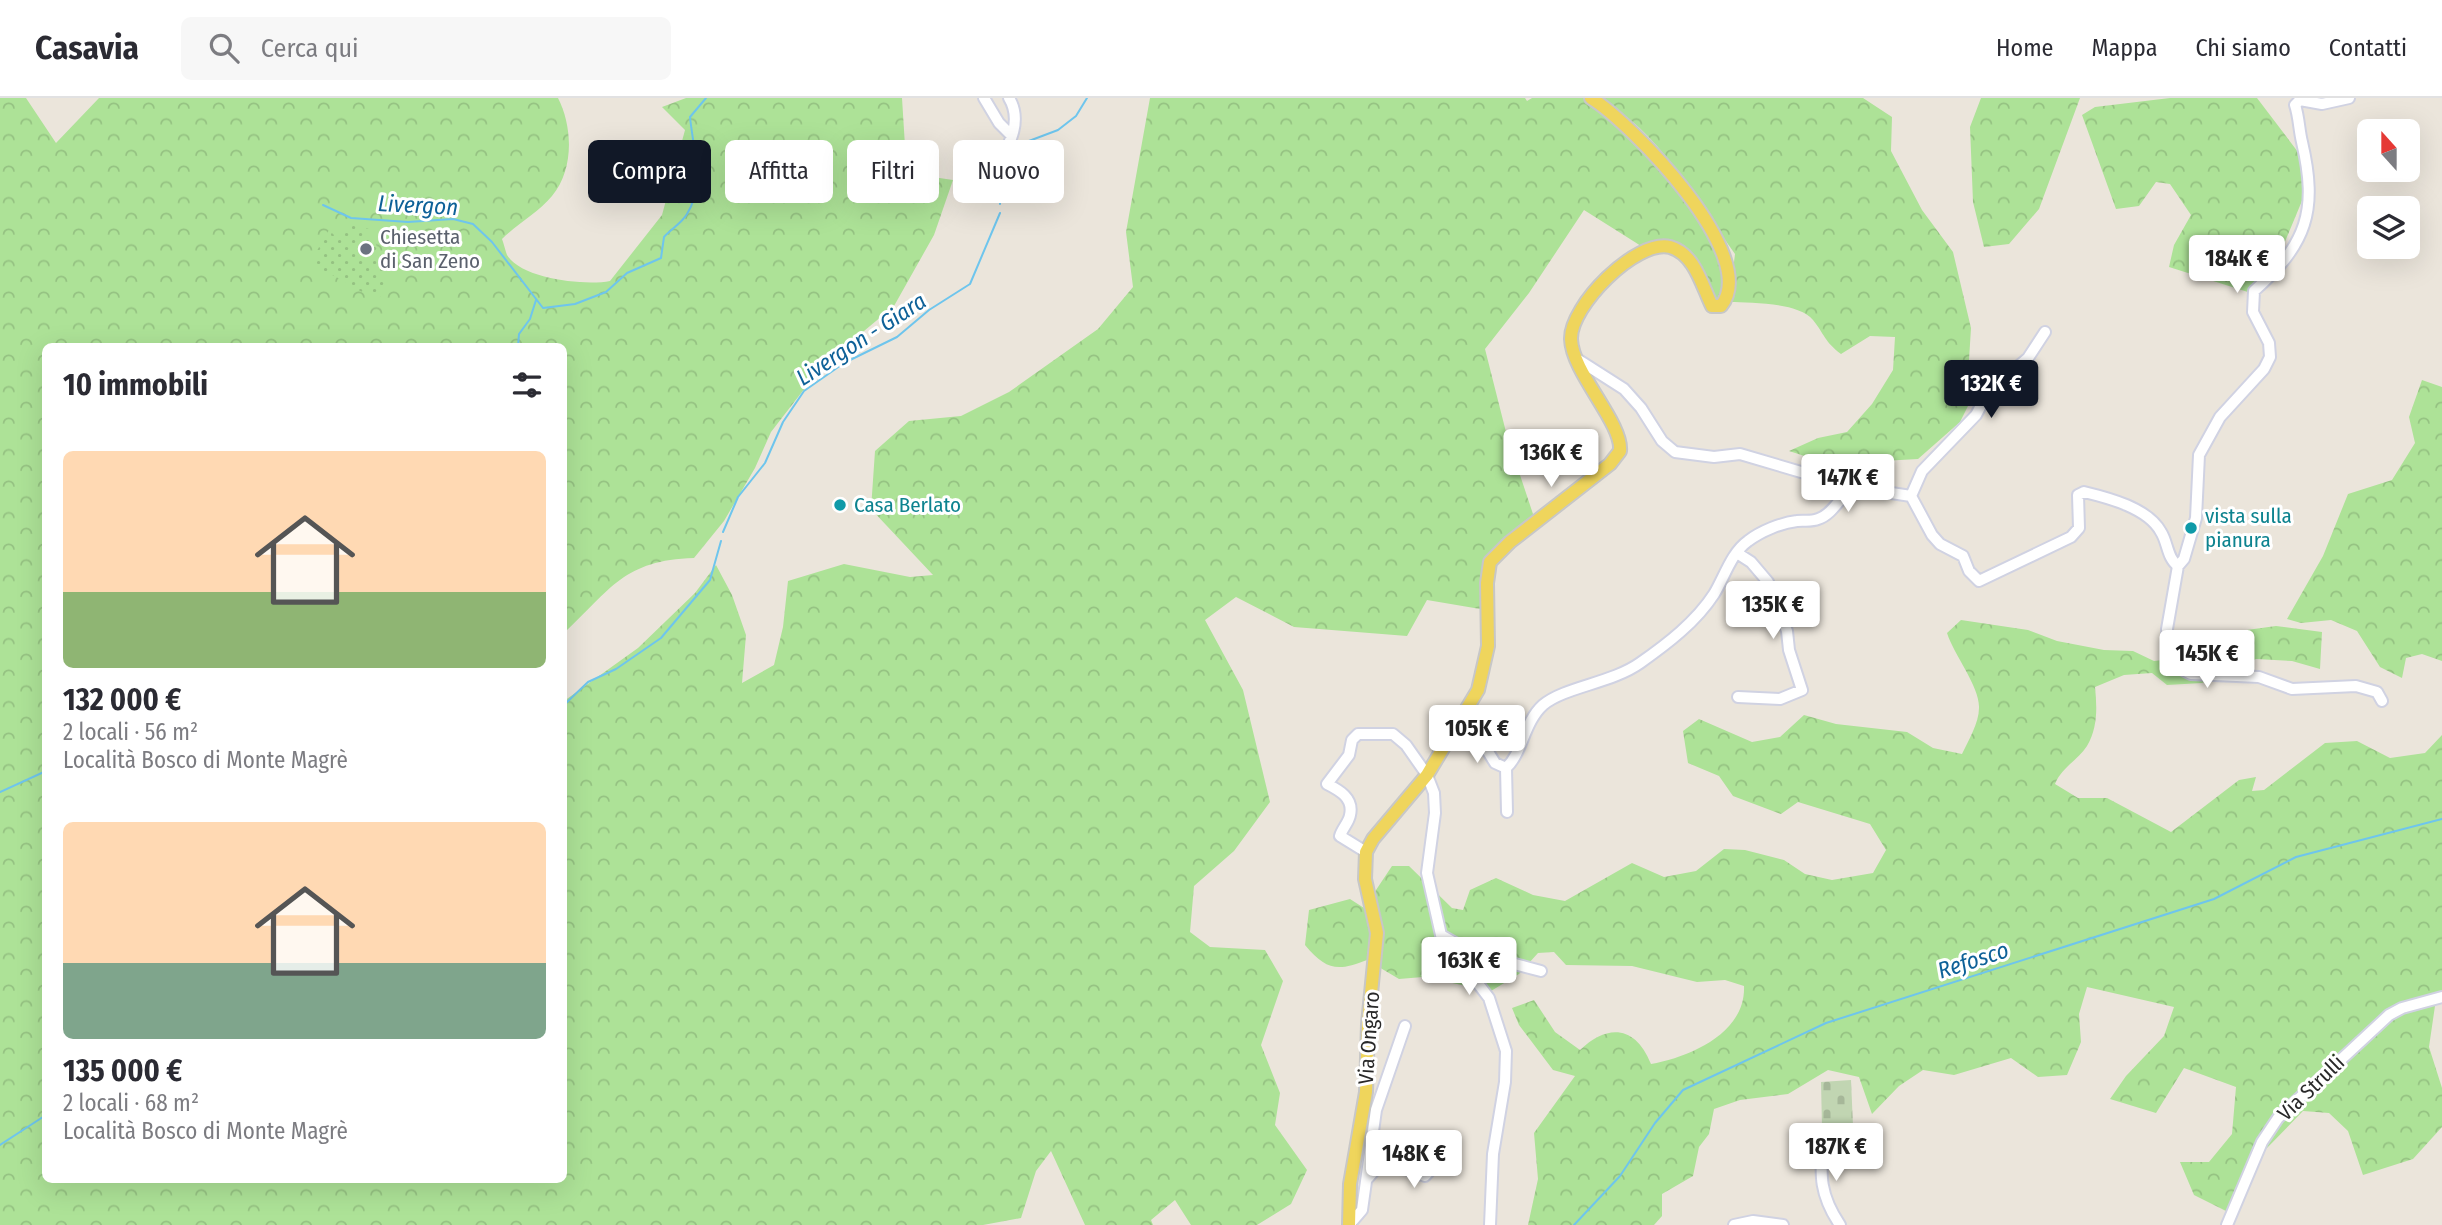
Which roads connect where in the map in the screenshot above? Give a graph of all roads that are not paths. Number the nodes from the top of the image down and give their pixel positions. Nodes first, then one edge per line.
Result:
1 (984, 98) edge
2 (1009, 98) edge
3 (1591, 98) edge
4 (2349, 98) edge
5 (1011, 135) junction
6 (1012, 140) edge
7 (2045, 332) dead end
8 (1577, 359) junction
9 (1852, 487) junction
10 (1911, 496) junction
11 (1737, 553) junction
12 (2178, 566) junction
13 (1738, 697) dead end
14 (2382, 701) dead end
15 (1464, 712) junction
16 (1506, 768) junction
17 (1427, 775) junction
18 (1507, 812) dead end
19 (1366, 852) junction
20 (1441, 934) junction
21 (1541, 971) dead end
22 (2442, 997) edge
23 (1405, 1026) dead end
24 (1841, 1132) dead end
25 (1433, 1167) dead end
26 (1367, 1180) junction
27 (1350, 1225) edge
28 (1490, 1225) edge
29 (1734, 1225) edge
30 (1783, 1225) edge
31 (1840, 1225) edge
32 (2227, 1225) edge

1 - 5 street
2 - 5 street
3 - 8 main road
4 - 12 street
5 - 6 street
7 - 10 street
8 - 9 street
8 - 15 main road
9 - 10 street
9 - 11 street
10 - 12 street
11 - 13 street
11 - 16 street
12 - 14 street
15 - 16 street
15 - 17 main road
16 - 18 street
17 - 19 main road
17 - 19 street
17 - 20 street
19 - 27 main road, Via Ongaro
20 - 21 street
20 - 28 street
22 - 32 street, Via Strulli
23 - 26 street
24 - 31 street
25 - 26 street
26 - 27 street
29 - 30 street

